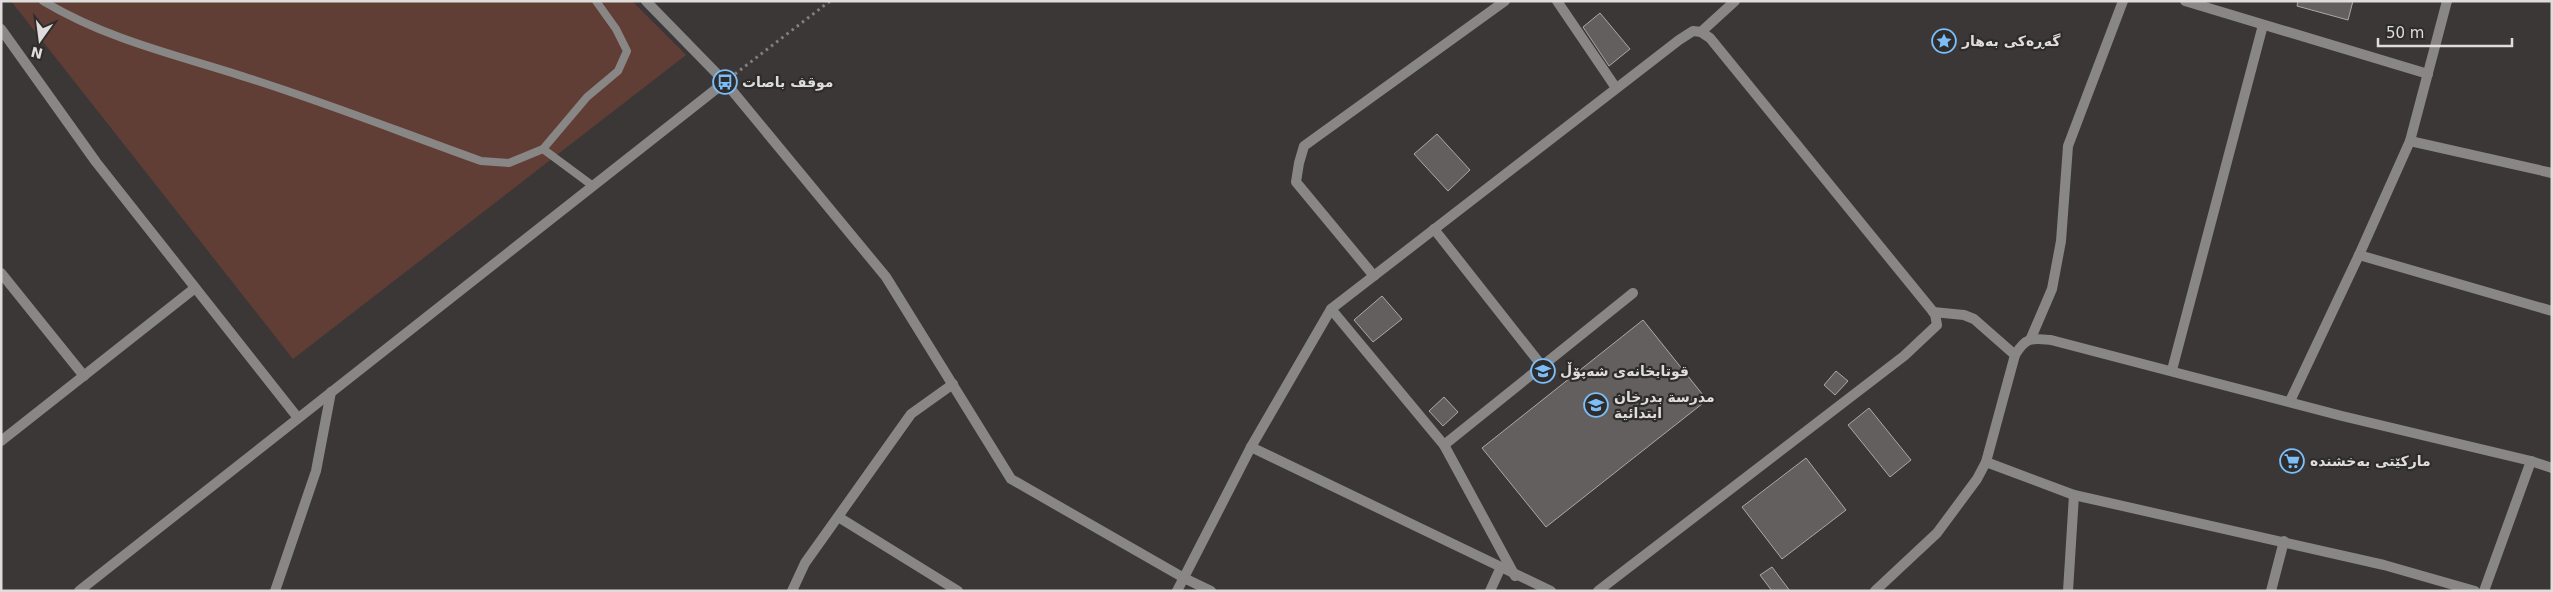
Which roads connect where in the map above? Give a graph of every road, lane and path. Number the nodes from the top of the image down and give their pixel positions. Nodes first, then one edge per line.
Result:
1 (43, 1) edge
2 (596, 1) edge
3 (646, 1) edge
4 (830, 1) edge
5 (1505, 1) edge
6 (1557, 1) edge
7 (1735, 1) edge
8 (2124, 1) edge
9 (2184, 1) edge
10 (2447, 1) edge
11 (2264, 25) junction
12 (1, 29) edge
13 (1701, 32) junction
14 (2428, 74) junction
15 (725, 82) junction
16 (1616, 88) junction
17 (2410, 141) junction
18 (543, 149) junction
19 (2552, 173) edge
20 (593, 186) junction
21 (1434, 229) junction
22 (2359, 255) junction
23 (1, 273) edge
24 (1374, 276) junction
25 (195, 288) junction
26 (1633, 293) dead end
27 (1331, 309) junction
28 (2552, 311) edge
29 (1934, 312) junction
30 (2031, 338) junction
31 (2015, 355) junction
32 (1542, 366) junction
33 (2172, 370) junction
34 (84, 376) junction
35 (953, 384) junction
36 (331, 392) junction
37 (2290, 401) junction
38 (298, 418) junction
39 (1, 441) edge
40 (1444, 445) junction
41 (1251, 447) junction
42 (2531, 461) junction
43 (1986, 462) junction
44 (2552, 468) edge
45 (2074, 495) junction
46 (840, 518) junction
47 (2284, 541) junction
48 (1500, 568) junction
49 (1515, 576) junction
50 (1184, 578) junction
51 (79, 591) edge
52 (275, 591) edge
53 (792, 591) edge
54 (958, 591) edge
55 (1177, 591) edge
56 (1211, 591) edge
57 (1490, 591) edge
58 (1551, 591) edge
59 (1598, 591) edge
60 (1875, 591) edge
61 (2068, 591) edge
62 (2270, 591) edge
63 (2475, 591) edge
64 (2484, 591) edge

1 - 18 lane
2 - 18 lane
3 - 15 street
4 - 15 path
5 - 24 street
6 - 16 street
7 - 13 street
8 - 30 street
9 - 11 street
10 - 14 street
11 - 14 street
11 - 33 street
12 - 25 street
13 - 16 street
13 - 29 street
14 - 17 street
15 - 20 street
15 - 35 street
16 - 21 street
17 - 19 street
17 - 22 street
18 - 20 lane
20 - 36 street
21 - 24 street
21 - 32 street
22 - 28 street
22 - 37 street
23 - 34 street
24 - 27 street
25 - 34 street
25 - 38 street
26 - 32 street
27 - 40 street
27 - 41 street
29 - 31 street
29 - 59 street
30 - 31 street
30 - 33 street
31 - 43 street
32 - 40 street
33 - 37 street
34 - 39 street
35 - 46 street
35 - 50 street
36 - 38 street
36 - 52 street
37 - 42 street
38 - 51 street
40 - 49 street
41 - 48 street
41 - 50 street
42 - 44 street
42 - 64 street
43 - 45 street
43 - 60 street
45 - 47 street
45 - 61 street
46 - 53 street
46 - 54 street
47 - 62 street
47 - 63 street
48 - 49 street
48 - 57 street
49 - 58 street
50 - 55 street
50 - 56 street

